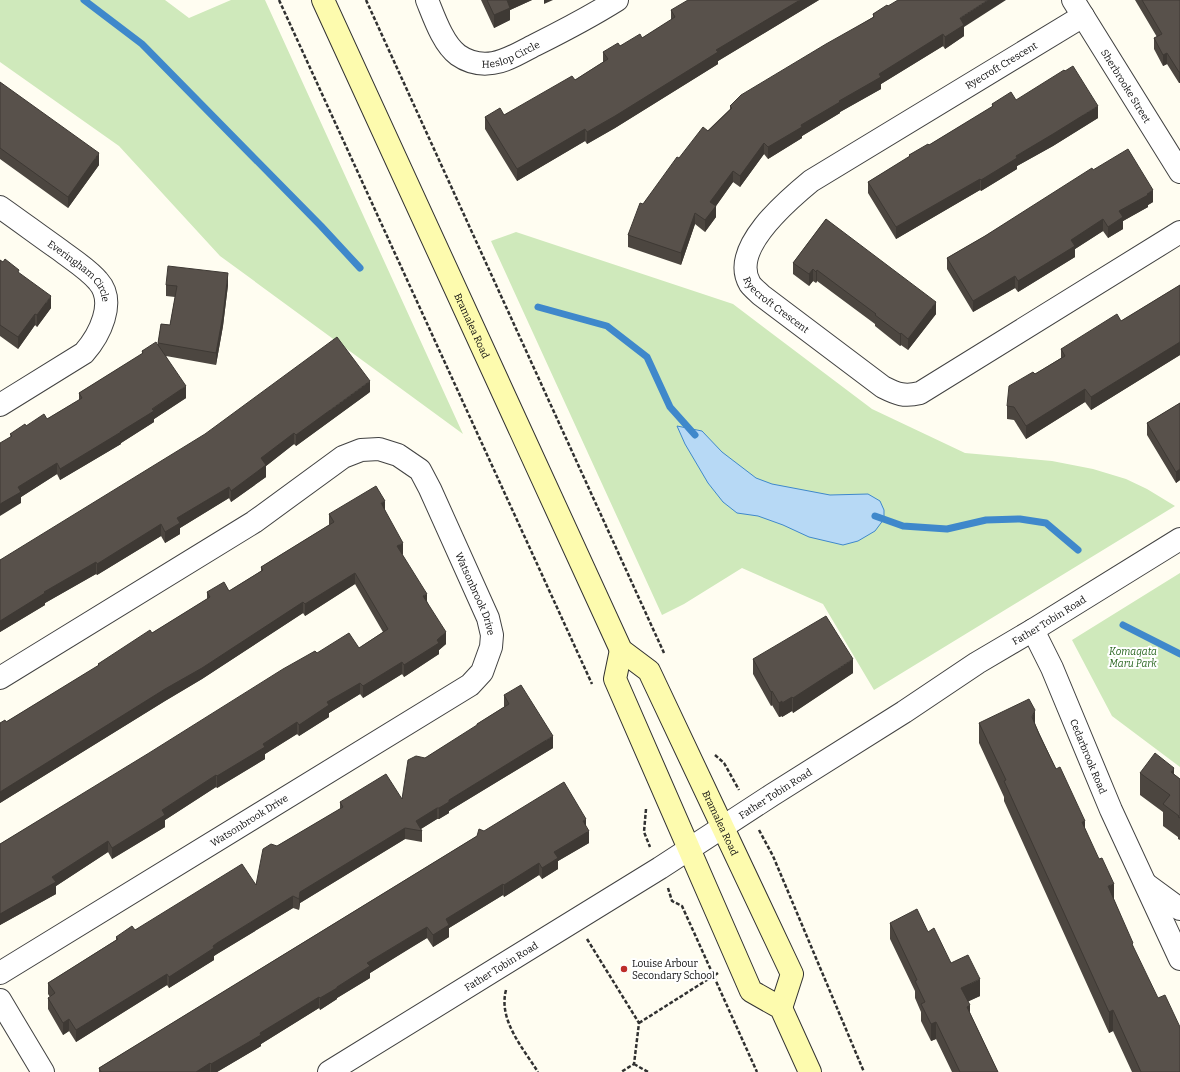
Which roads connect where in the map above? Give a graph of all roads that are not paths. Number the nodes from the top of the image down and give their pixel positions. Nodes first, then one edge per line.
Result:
1 (323, 0) edge
2 (427, 0) edge
3 (617, 0) edge
4 (1078, 8) edge
5 (1180, 172) edge
6 (0, 207) edge
7 (1180, 232) edge
8 (0, 405) edge
9 (1180, 539) edge
10 (1033, 630) junction
11 (621, 650) junction
12 (0, 678) edge
13 (723, 827) junction
14 (689, 849) junction
15 (1144, 883) junction
16 (1180, 909) edge
17 (1180, 959) edge
18 (0, 973) edge
19 (0, 1000) edge
20 (781, 1008) junction
21 (43, 1072) edge
22 (329, 1072) edge
23 (810, 1072) edge

1 - 11 main road, Bramalea Road
2 - 3 street, Heslop Circle
4 - 5 street, Sherbrooke Street
4 - 7 street, Ryecroft Crescent
6 - 8 street, Everingham Circle
9 - 10 street, Father Tobin Road
10 - 13 street, Father Tobin Road
10 - 15 street, Cedarbrook Road
11 - 13 main road, Bramalea Road
11 - 14 main road
12 - 18 street, Watsonbrook Drive
13 - 14 street, Father Tobin Road
13 - 20 main road, Bramalea Road
14 - 20 main road
14 - 22 street, Father Tobin Road
15 - 16 street, Cedarbrook Road
15 - 17 street, Cedarbrook Road
19 - 21 street
20 - 23 main road

